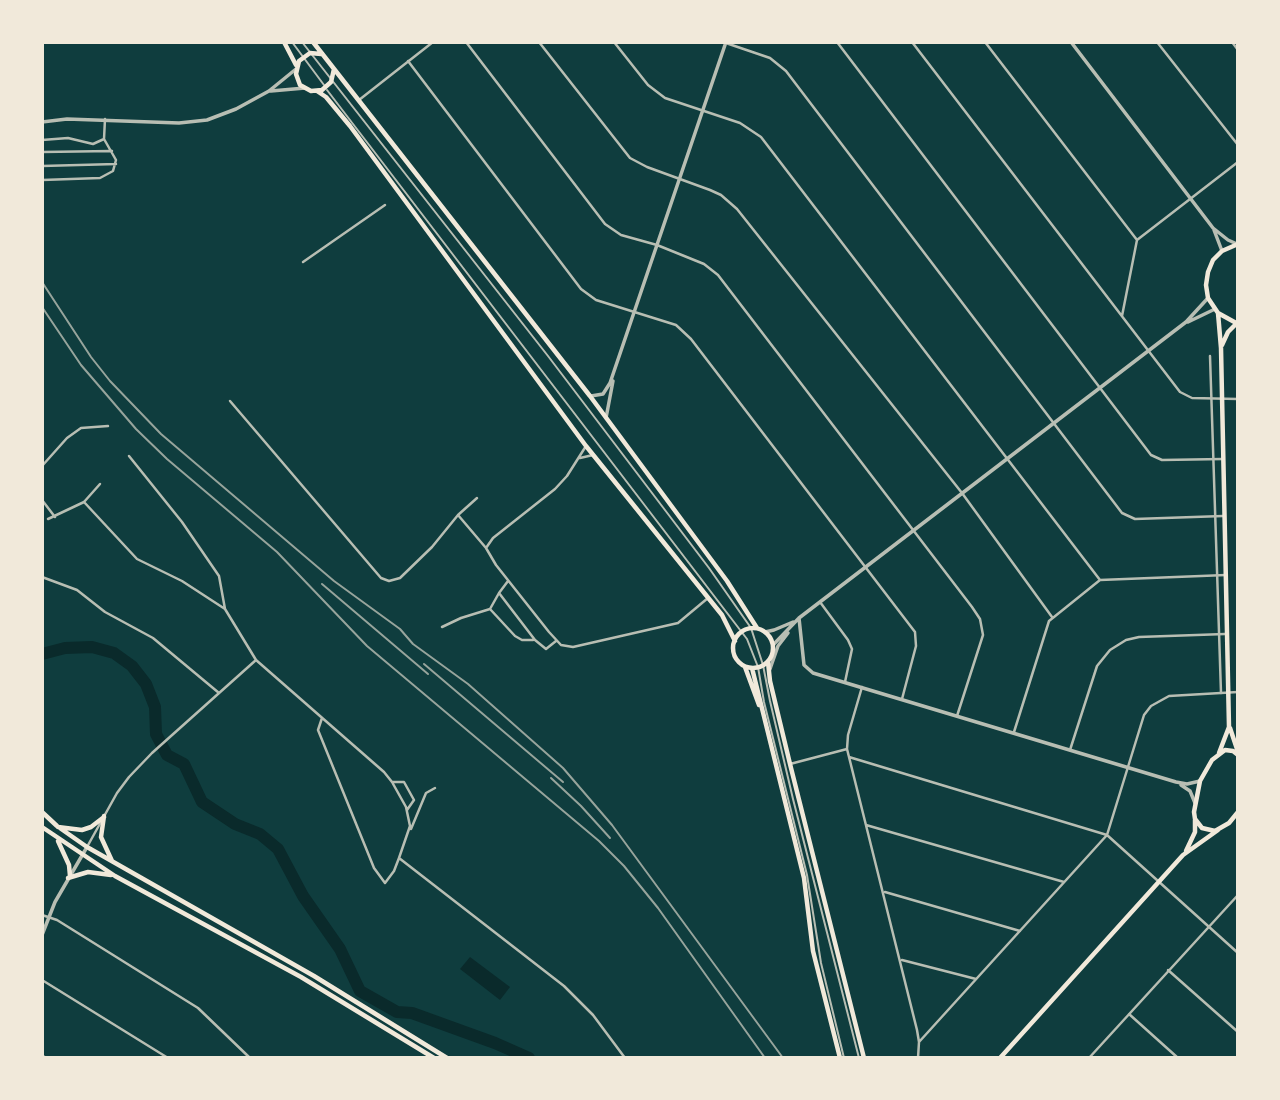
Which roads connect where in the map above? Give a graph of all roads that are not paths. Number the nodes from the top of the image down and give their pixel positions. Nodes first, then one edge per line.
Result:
1 (284, 42) edge
2 (292, 42) edge
3 (302, 42) edge
4 (313, 42) edge
5 (433, 42) edge
6 (466, 42) edge
7 (539, 42) edge
8 (614, 42) edge
9 (725, 42) edge
10 (837, 42) edge
11 (912, 42) edge
12 (985, 42) edge
13 (1071, 42) edge
14 (1157, 42) edge
15 (1232, 42) edge
16 (1238, 50) edge
17 (310, 53) junction
18 (322, 54) junction
19 (303, 57) junction
20 (408, 61) junction
21 (296, 67) junction
22 (334, 68) junction
23 (331, 82) junction
24 (304, 88) junction
25 (326, 88) junction
26 (269, 91) junction
27 (317, 91) junction
28 (359, 100) junction
29 (703, 111) junction
30 (105, 119) junction
31 (42, 122) edge
32 (104, 139) junction
33 (42, 140) edge
34 (1238, 145) edge
35 (113, 151) junction
36 (42, 152) edge
37 (1238, 162) edge
38 (116, 164) junction
39 (42, 166) edge
40 (680, 179) junction
41 (42, 180) edge
42 (1192, 200) junction
43 (385, 205) dead end
44 (1213, 228) junction
45 (1137, 240) junction
46 (1237, 244) edge
47 (657, 245) junction
48 (1222, 251) junction
49 (303, 262) dead end
50 (1208, 298) junction
51 (1216, 311) junction
52 (635, 312) junction
53 (1122, 316) junction
54 (1186, 322) junction
55 (1237, 323) edge
56 (1221, 348) junction
57 (1148, 352) junction
58 (1210, 356) dead end
59 (613, 375) junction
60 (1101, 387) junction
61 (590, 396) junction
62 (1238, 399) edge
63 (1210, 400) junction
64 (1222, 400) junction
65 (230, 401) dead end
66 (606, 419) junction
67 (1053, 424) junction
68 (108, 426) dead end
69 (586, 446) junction
70 (593, 455) junction
71 (130, 456) dead end
72 (580, 458) junction
73 (1009, 458) junction
74 (1212, 458) junction
75 (1223, 458) junction
76 (42, 466) edge
77 (100, 484) dead end
78 (962, 494) junction
79 (477, 498) dead end
80 (42, 500) edge
81 (84, 502) junction
82 (458, 515) junction
83 (1214, 516) junction
84 (1225, 516) junction
85 (55, 517) junction
86 (48, 519) dead end
87 (912, 531) junction
88 (486, 548) junction
89 (865, 567) junction
90 (1216, 575) junction
91 (1226, 575) junction
92 (42, 577) edge
93 (1100, 580) junction
94 (508, 581) junction
95 (499, 593) junction
96 (708, 598) junction
97 (820, 602) junction
98 (490, 608) junction
99 (225, 609) junction
100 (1052, 617) junction
101 (797, 619) junction
102 (442, 627) dead end
103 (751, 628) junction
104 (757, 628) junction
105 (791, 628) junction
106 (742, 632) junction
107 (765, 632) junction
108 (1219, 634) junction
109 (1227, 634) junction
110 (534, 640) junction
111 (557, 641) junction
112 (735, 641) junction
113 (773, 645) junction
114 (256, 660) junction
115 (745, 666) junction
116 (760, 666) junction
117 (769, 671) junction
118 (845, 682) junction
119 (862, 687) junction
120 (1228, 692) junction
121 (1238, 692) edge
122 (219, 693) junction
123 (1221, 693) junction
124 (902, 699) junction
125 (762, 712) junction
126 (957, 716) junction
127 (321, 718) junction
128 (1229, 727) junction
129 (1014, 733) junction
130 (847, 749) junction
131 (1070, 750) junction
132 (1219, 753) junction
133 (1238, 754) edge
134 (849, 757) junction
135 (790, 764) junction
136 (1127, 768) junction
137 (1200, 781) junction
138 (392, 782) junction
139 (1176, 782) junction
140 (435, 788) dead end
141 (1195, 803) junction
142 (407, 810) junction
143 (42, 812) edge
144 (1238, 812) edge
145 (104, 816) junction
146 (1195, 818) junction
147 (866, 825) junction
148 (57, 826) junction
149 (42, 827) edge
150 (1218, 830) junction
151 (1107, 835) junction
152 (408, 836) junction
153 (57, 839) junction
154 (87, 847) junction
155 (1183, 855) junction
156 (82, 856) junction
157 (400, 858) junction
158 (113, 861) junction
159 (115, 876) junction
160 (69, 877) junction
161 (1064, 882) junction
162 (1159, 882) junction
163 (883, 892) junction
164 (1238, 895) edge
165 (42, 915) edge
166 (48, 916) junction
167 (1208, 926) junction
168 (1020, 931) junction
169 (42, 935) edge
170 (1238, 953) edge
171 (900, 960) junction
172 (1168, 970) junction
173 (42, 979) edge
174 (976, 979) junction
175 (1129, 1014) junction
176 (1238, 1032) edge
177 (919, 1042) junction
178 (168, 1058) edge
179 (250, 1058) edge
180 (434, 1058) edge
181 (447, 1058) edge
182 (625, 1058) edge
183 (842, 1058) edge
184 (862, 1058) edge
185 (918, 1058) edge
186 (1000, 1058) edge
187 (1089, 1058) edge
188 (1178, 1058) edge

1 - 21 main road
2 - 19 lane
3 - 17 lane
4 - 18 main road
5 - 20 street
6 - 47 street
7 - 40 street
8 - 29 street
9 - 29 street
9 - 67 street
10 - 60 street
11 - 53 street
12 - 45 street
13 - 42 street
14 - 34 street
15 - 16 street
17 - 18 main road
17 - 19 main road
17 - 23 lane
18 - 22 main road
19 - 21 main road
19 - 25 lane
20 - 28 street
20 - 52 street
21 - 24 main road
21 - 26 street
22 - 23 main road
22 - 28 main road
23 - 25 main road
23 - 103 lane
24 - 26 street
24 - 27 main road
25 - 27 main road
25 - 106 lane
26 - 30 street
27 - 69 main road
28 - 61 main road
29 - 40 street
29 - 73 street
30 - 31 street
30 - 32 street
32 - 33 street
32 - 35 street
35 - 36 street
35 - 38 street
37 - 42 street
38 - 39 street
38 - 41 street
40 - 47 street
40 - 78 street
42 - 44 street
42 - 45 street
43 - 49 street
44 - 46 street
44 - 48 street
45 - 53 street
46 - 48 main road
47 - 52 street
47 - 87 street
48 - 50 main road
50 - 51 main road
50 - 54 street
51 - 54 street
51 - 55 main road
51 - 56 main road
52 - 59 street
52 - 89 street
53 - 57 street
54 - 57 street
55 - 56 main road
56 - 64 main road
57 - 60 street
57 - 63 street
58 - 63 street
59 - 61 street
59 - 66 street
60 - 67 street
60 - 74 street
61 - 66 main road
62 - 64 street
63 - 64 street
63 - 74 street
64 - 75 main road
65 - 82 street
66 - 104 main road
67 - 73 street
67 - 83 street
68 - 76 street
69 - 70 main road
69 - 72 street
70 - 72 street
70 - 96 main road
71 - 99 street
72 - 88 street
73 - 78 street
73 - 93 street
74 - 75 street
74 - 83 street
75 - 84 main road
77 - 81 street
78 - 87 street
78 - 100 street
79 - 82 street
80 - 85 street
81 - 85 street
81 - 99 street
82 - 88 street
83 - 84 street
83 - 90 street
84 - 91 main road
85 - 86 street
87 - 89 street
87 - 126 street
88 - 94 street
89 - 97 street
89 - 124 street
90 - 91 street
90 - 93 street
90 - 108 street
91 - 109 main road
92 - 122 street
93 - 100 street
94 - 95 street
94 - 111 street
95 - 98 street
95 - 110 street
96 - 111 street
96 - 112 main road
97 - 101 street
97 - 118 street
98 - 102 street
98 - 110 street
99 - 114 street
100 - 129 street
101 - 105 street
101 - 107 street
101 - 118 street
103 - 104 main road
103 - 106 main road
103 - 116 lane
104 - 107 main road
105 - 113 street
105 - 117 street
106 - 112 main road
106 - 116 lane
107 - 113 main road
108 - 109 street
108 - 123 street
108 - 131 street
109 - 120 main road
110 - 111 street
112 - 115 main road
113 - 116 main road
114 - 122 street
114 - 127 street
115 - 116 main road
115 - 125 main road
116 - 117 main road
116 - 125 main road
116 - 183 lane
116 - 184 lane
117 - 135 main road
118 - 119 street
119 - 124 street
119 - 130 street
120 - 121 street
120 - 123 street
120 - 128 main road
122 - 145 street
123 - 136 street
124 - 126 street
125 - 183 main road
126 - 129 street
127 - 138 street
127 - 157 street
128 - 132 main road
128 - 133 main road
129 - 131 street
130 - 134 street
130 - 135 street
131 - 136 street
132 - 133 main road
132 - 137 main road
134 - 147 street
134 - 151 street
135 - 184 main road
136 - 139 street
136 - 151 street
137 - 139 street
137 - 141 main road
138 - 142 street
138 - 142 street
139 - 141 street
140 - 152 street
141 - 146 main road
142 - 152 street
143 - 148 main road
144 - 150 main road
145 - 148 main road
145 - 154 street
145 - 158 main road
146 - 150 main road
146 - 155 main road
147 - 161 street
147 - 163 street
148 - 154 main road
149 - 153 main road
150 - 155 main road
151 - 161 street
151 - 162 street
152 - 157 street
153 - 156 main road
153 - 160 main road
154 - 156 street
154 - 158 main road
155 - 162 main road
156 - 159 main road
156 - 160 street
157 - 182 street
158 - 181 main road
159 - 160 main road
159 - 180 main road
160 - 166 street
161 - 168 street
162 - 167 street
162 - 186 main road
163 - 168 street
163 - 171 street
164 - 167 street
165 - 166 street
166 - 169 street
166 - 179 street
167 - 170 street
167 - 172 street
168 - 174 street
171 - 174 street
171 - 177 street
172 - 175 street
172 - 176 street
173 - 178 street
174 - 177 street
175 - 187 street
175 - 188 street
177 - 185 street

